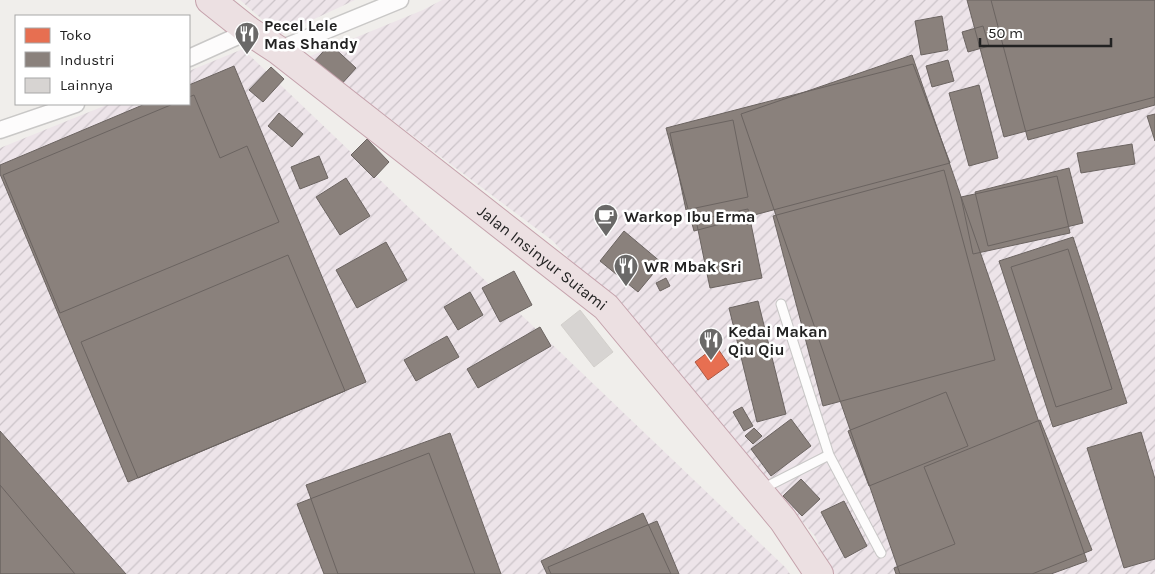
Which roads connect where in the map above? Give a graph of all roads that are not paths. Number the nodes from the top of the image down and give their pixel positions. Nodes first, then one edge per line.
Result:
1 (400, 0) edge
2 (221, 5) edge
3 (250, 31) junction
4 (278, 50) junction
5 (190, 58) edge
6 (73, 105) edge
7 (0, 130) edge
8 (781, 304) dead end
9 (828, 455) junction
10 (759, 491) junction
11 (881, 553) dead end
12 (819, 574) edge

1 - 4 street
2 - 3 highway, Jalan Insinyur Sutami
3 - 4 highway, Jalan Insinyur Sutami
3 - 5 street
4 - 10 highway, Jalan Insinyur Sutami
6 - 7 street
8 - 9 lane
9 - 10 lane
9 - 11 lane
10 - 12 highway, Jalan Insinyur Sutami

